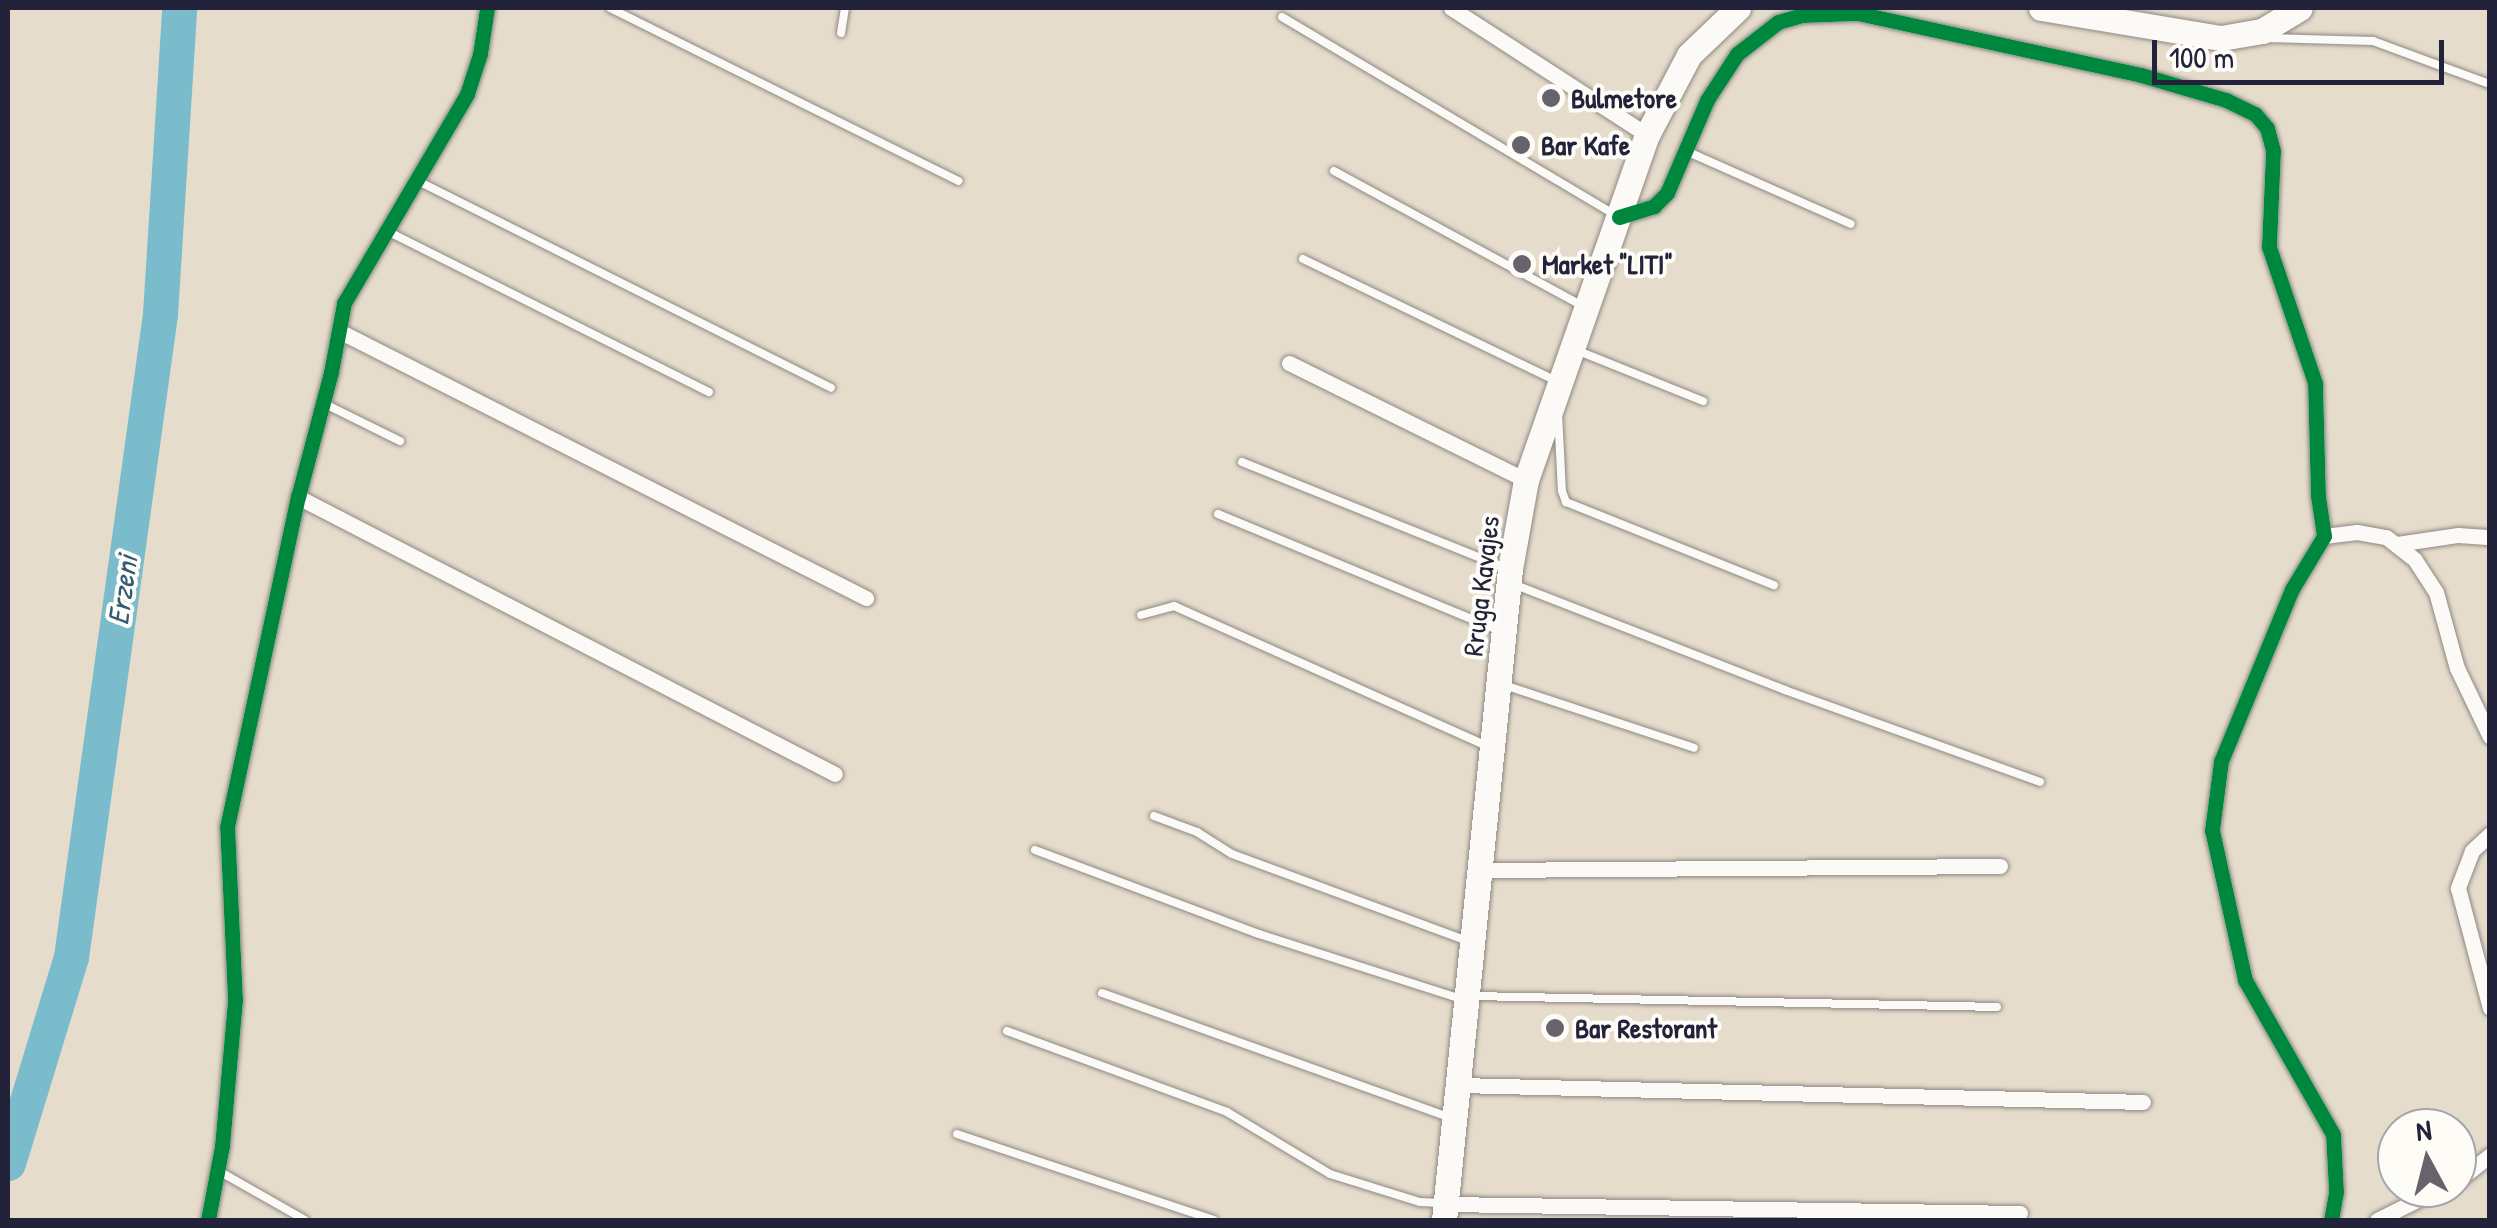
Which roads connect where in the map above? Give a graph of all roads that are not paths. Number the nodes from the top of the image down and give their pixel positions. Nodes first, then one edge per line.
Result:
1 (487, 8) edge
2 (610, 8) edge
3 (846, 8) edge
4 (1451, 8) edge
5 (1738, 8) edge
6 (2041, 8) edge
7 (2300, 8) edge
8 (1282, 17) dead end
9 (841, 34) dead end
10 (2242, 36) junction
11 (2490, 84) edge
12 (1647, 135) junction
13 (1685, 150) junction
14 (1334, 171) dead end
15 (416, 180) junction
16 (958, 181) dead end
17 (1619, 217) junction
18 (1851, 224) dead end
19 (386, 230) junction
20 (1302, 259) dead end
21 (1587, 308) junction
22 (339, 331) junction
23 (1572, 348) junction
24 (1288, 363) dead end
25 (831, 388) dead end
26 (1557, 391) junction
27 (709, 392) dead end
28 (1703, 401) dead end
29 (324, 402) junction
30 (400, 441) dead end
31 (1242, 462) dead end
32 (1526, 480) junction
33 (298, 497) junction
34 (1218, 514) dead end
35 (2324, 536) junction
36 (2490, 537) edge
37 (2397, 544) junction
38 (1510, 576) junction
39 (1774, 585) dead end
40 (866, 598) dead end
41 (1140, 615) dead end
42 (1504, 632) junction
43 (1500, 684) junction
44 (2489, 735) edge
45 (1694, 748) dead end
46 (1494, 749) junction
47 (835, 774) dead end
48 (2040, 782) dead end
49 (1154, 816) dead end
50 (2490, 834) edge
51 (1035, 850) dead end
52 (2000, 866) dead end
53 (1482, 870) junction
54 (1474, 943) junction
55 (1102, 993) dead end
56 (1468, 998) junction
57 (1996, 1007) dead end
58 (2490, 1008) edge
59 (1007, 1031) dead end
60 (1459, 1085) junction
61 (2143, 1102) dead end
62 (1455, 1120) junction
63 (956, 1134) dead end
64 (217, 1170) junction
65 (2402, 1208) edge
66 (1445, 1212) edge
67 (2020, 1214) dead end
68 (208, 1220) edge
69 (305, 1220) edge
70 (1214, 1220) edge
71 (2331, 1220) edge
72 (2378, 1220) edge

1 - 15 street
2 - 16 lane
3 - 9 lane
4 - 12 street
5 - 12 main road, Rruga Kavajes
6 - 10 main road
7 - 10 main road
8 - 17 lane
10 - 11 lane
12 - 17 main road, Rruga Kavajes
13 - 17 street
13 - 18 lane
13 - 35 street
14 - 21 lane
15 - 19 street
15 - 25 lane
17 - 21 main road, Rruga Kavajes
19 - 22 street
19 - 27 lane
20 - 26 lane
21 - 23 main road, Rruga Kavajes
22 - 29 street
22 - 40 street
23 - 26 main road, Rruga Kavajes
23 - 28 lane
24 - 32 street
26 - 32 main road, Rruga Kavajes
26 - 39 lane
29 - 30 lane
29 - 33 street
31 - 38 lane
32 - 38 main road, Rruga Kavajes
33 - 47 street
33 - 64 street
34 - 42 lane
35 - 37 street
35 - 71 street
36 - 37 street
37 - 44 street
38 - 42 main road, Rruga Kavajes
38 - 48 lane
41 - 46 lane
42 - 43 main road, Rruga Kavajes
43 - 45 lane
43 - 46 main road, Rruga Kavajes
46 - 53 main road, Rruga Kavajes
49 - 54 lane
50 - 58 street
51 - 56 lane
52 - 53 street
53 - 54 main road, Rruga Kavajes
54 - 56 main road, Rruga Kavajes
55 - 62 lane
56 - 57 lane
56 - 60 main road, Rruga Kavajes
59 - 66 lane
60 - 61 street
60 - 62 main road, Rruga Kavajes
62 - 66 main road, Rruga Kavajes
63 - 70 lane
64 - 68 street
64 - 69 lane
65 - 72 street
66 - 67 street

